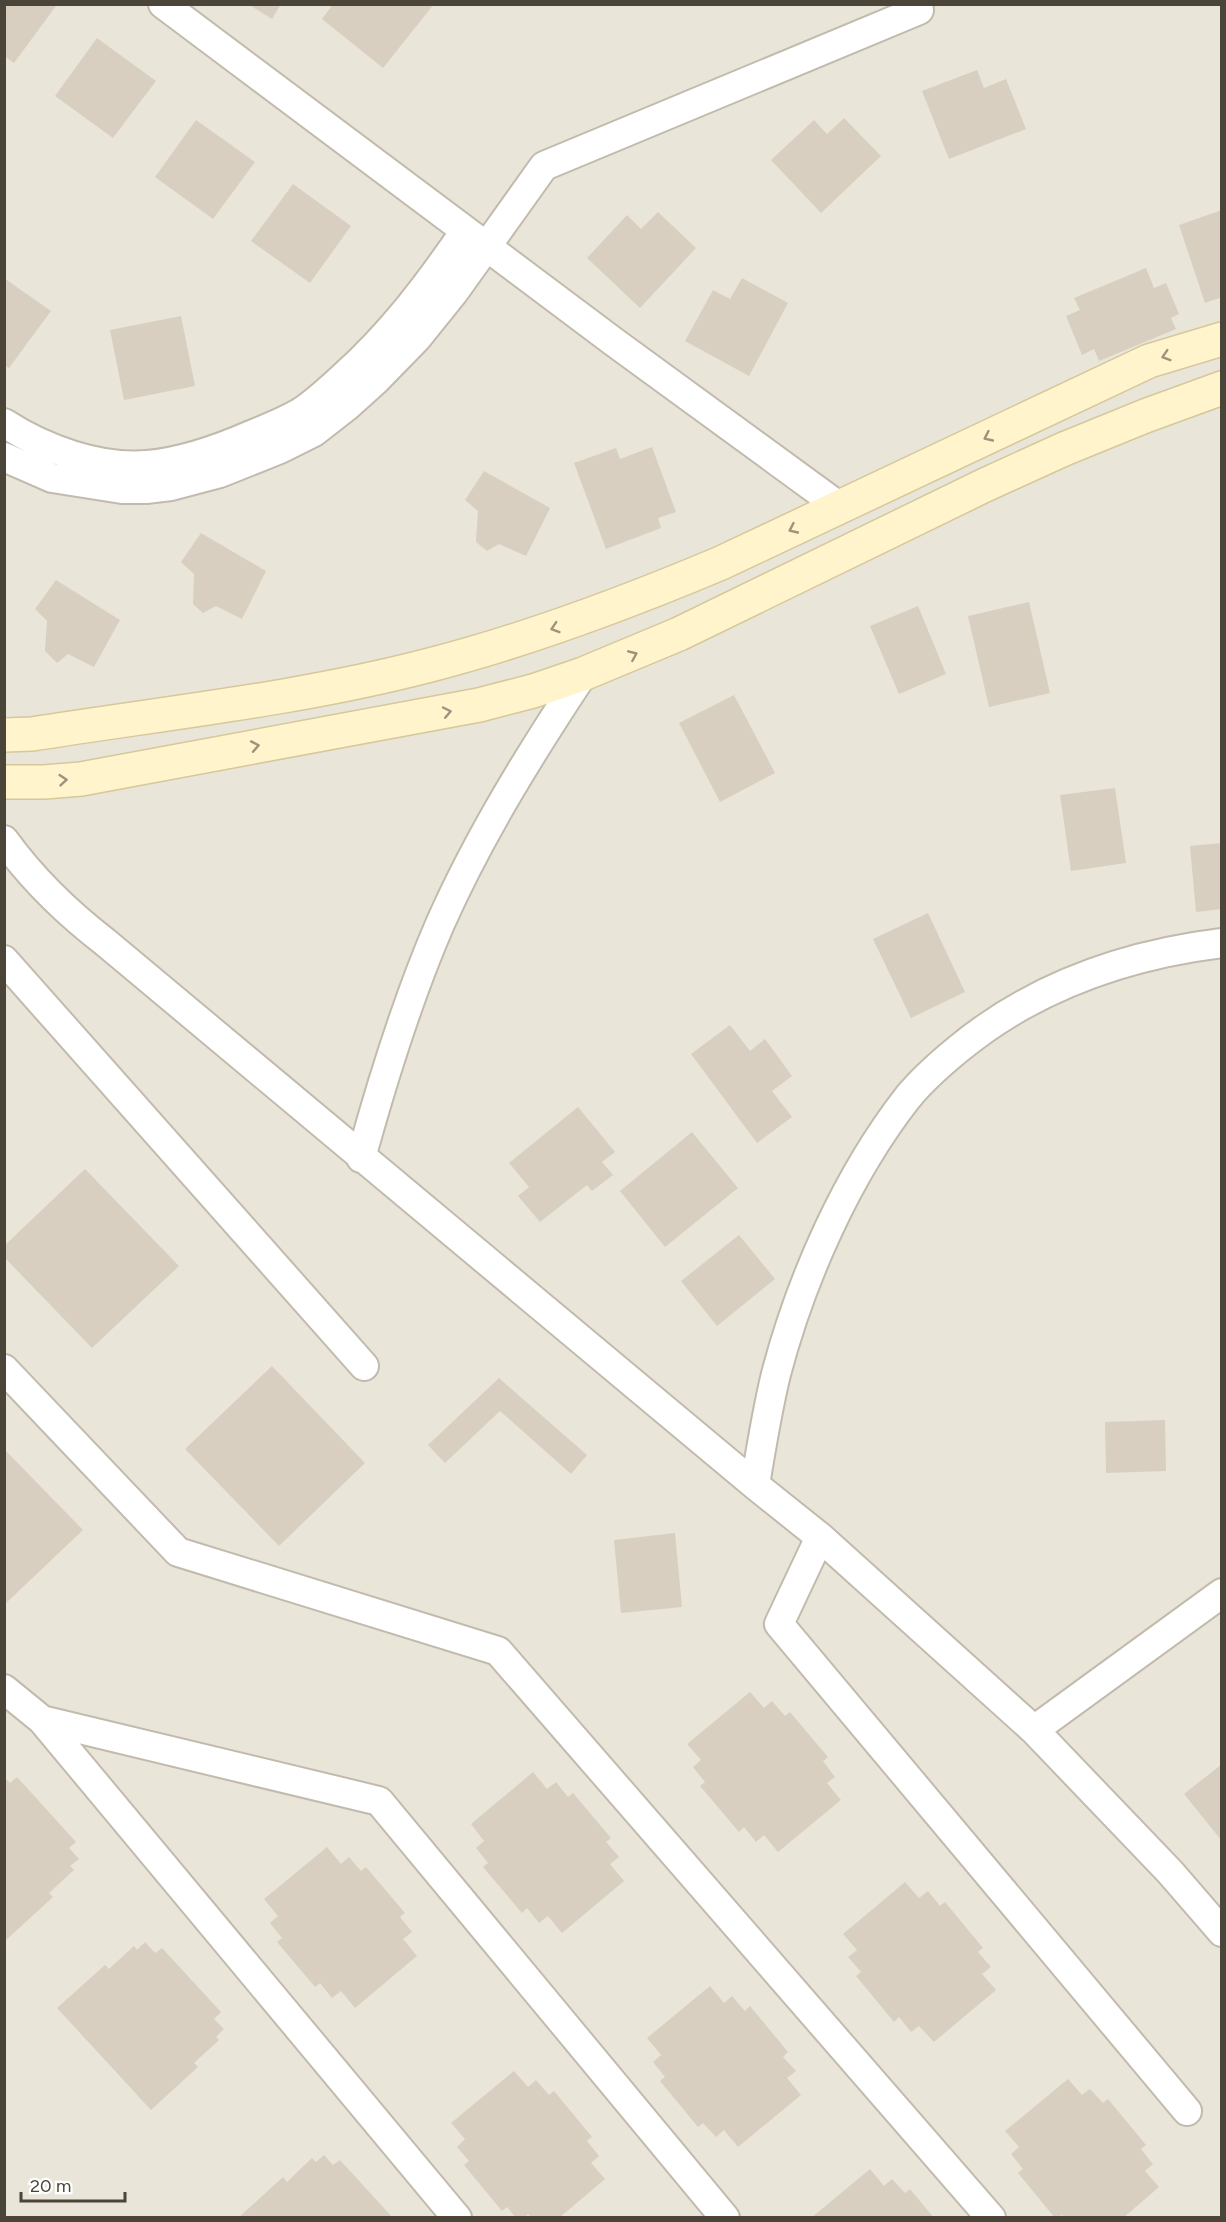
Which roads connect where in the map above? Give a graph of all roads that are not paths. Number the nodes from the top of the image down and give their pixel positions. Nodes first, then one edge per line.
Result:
1 (163, 4) edge
2 (922, 6) edge
3 (476, 238) junction
4 (1221, 339) edge
5 (1221, 388) edge
6 (4, 423) edge
7 (4, 457) edge
8 (840, 507) junction
9 (582, 674) junction
10 (4, 735) edge
11 (4, 782) edge
12 (4, 840) edge
13 (1221, 943) edge
14 (4, 960) edge
15 (361, 1158) junction
16 (364, 1366) dead end
17 (4, 1368) edge
18 (755, 1485) junction
19 (820, 1537) junction
20 (1221, 1593) edge
21 (4, 1689) edge
22 (42, 1720) junction
23 (1034, 1730) junction
24 (1221, 1932) edge
25 (1187, 2111) dead end
26 (457, 2217) edge
27 (725, 2217) edge
28 (991, 2217) edge

1 - 3 street
2 - 3 street
3 - 6 street
3 - 7 street
3 - 8 street
4 -> 8 street
9 -> 5 street
8 -> 10 street
11 -> 9 street
9 - 15 street
12 - 15 street
13 - 18 street
14 - 16 street
15 - 18 street
17 - 28 street
18 - 19 street
19 - 23 street
19 - 25 street
20 - 23 street
21 - 22 street
22 - 26 street
22 - 27 street
23 - 24 street

